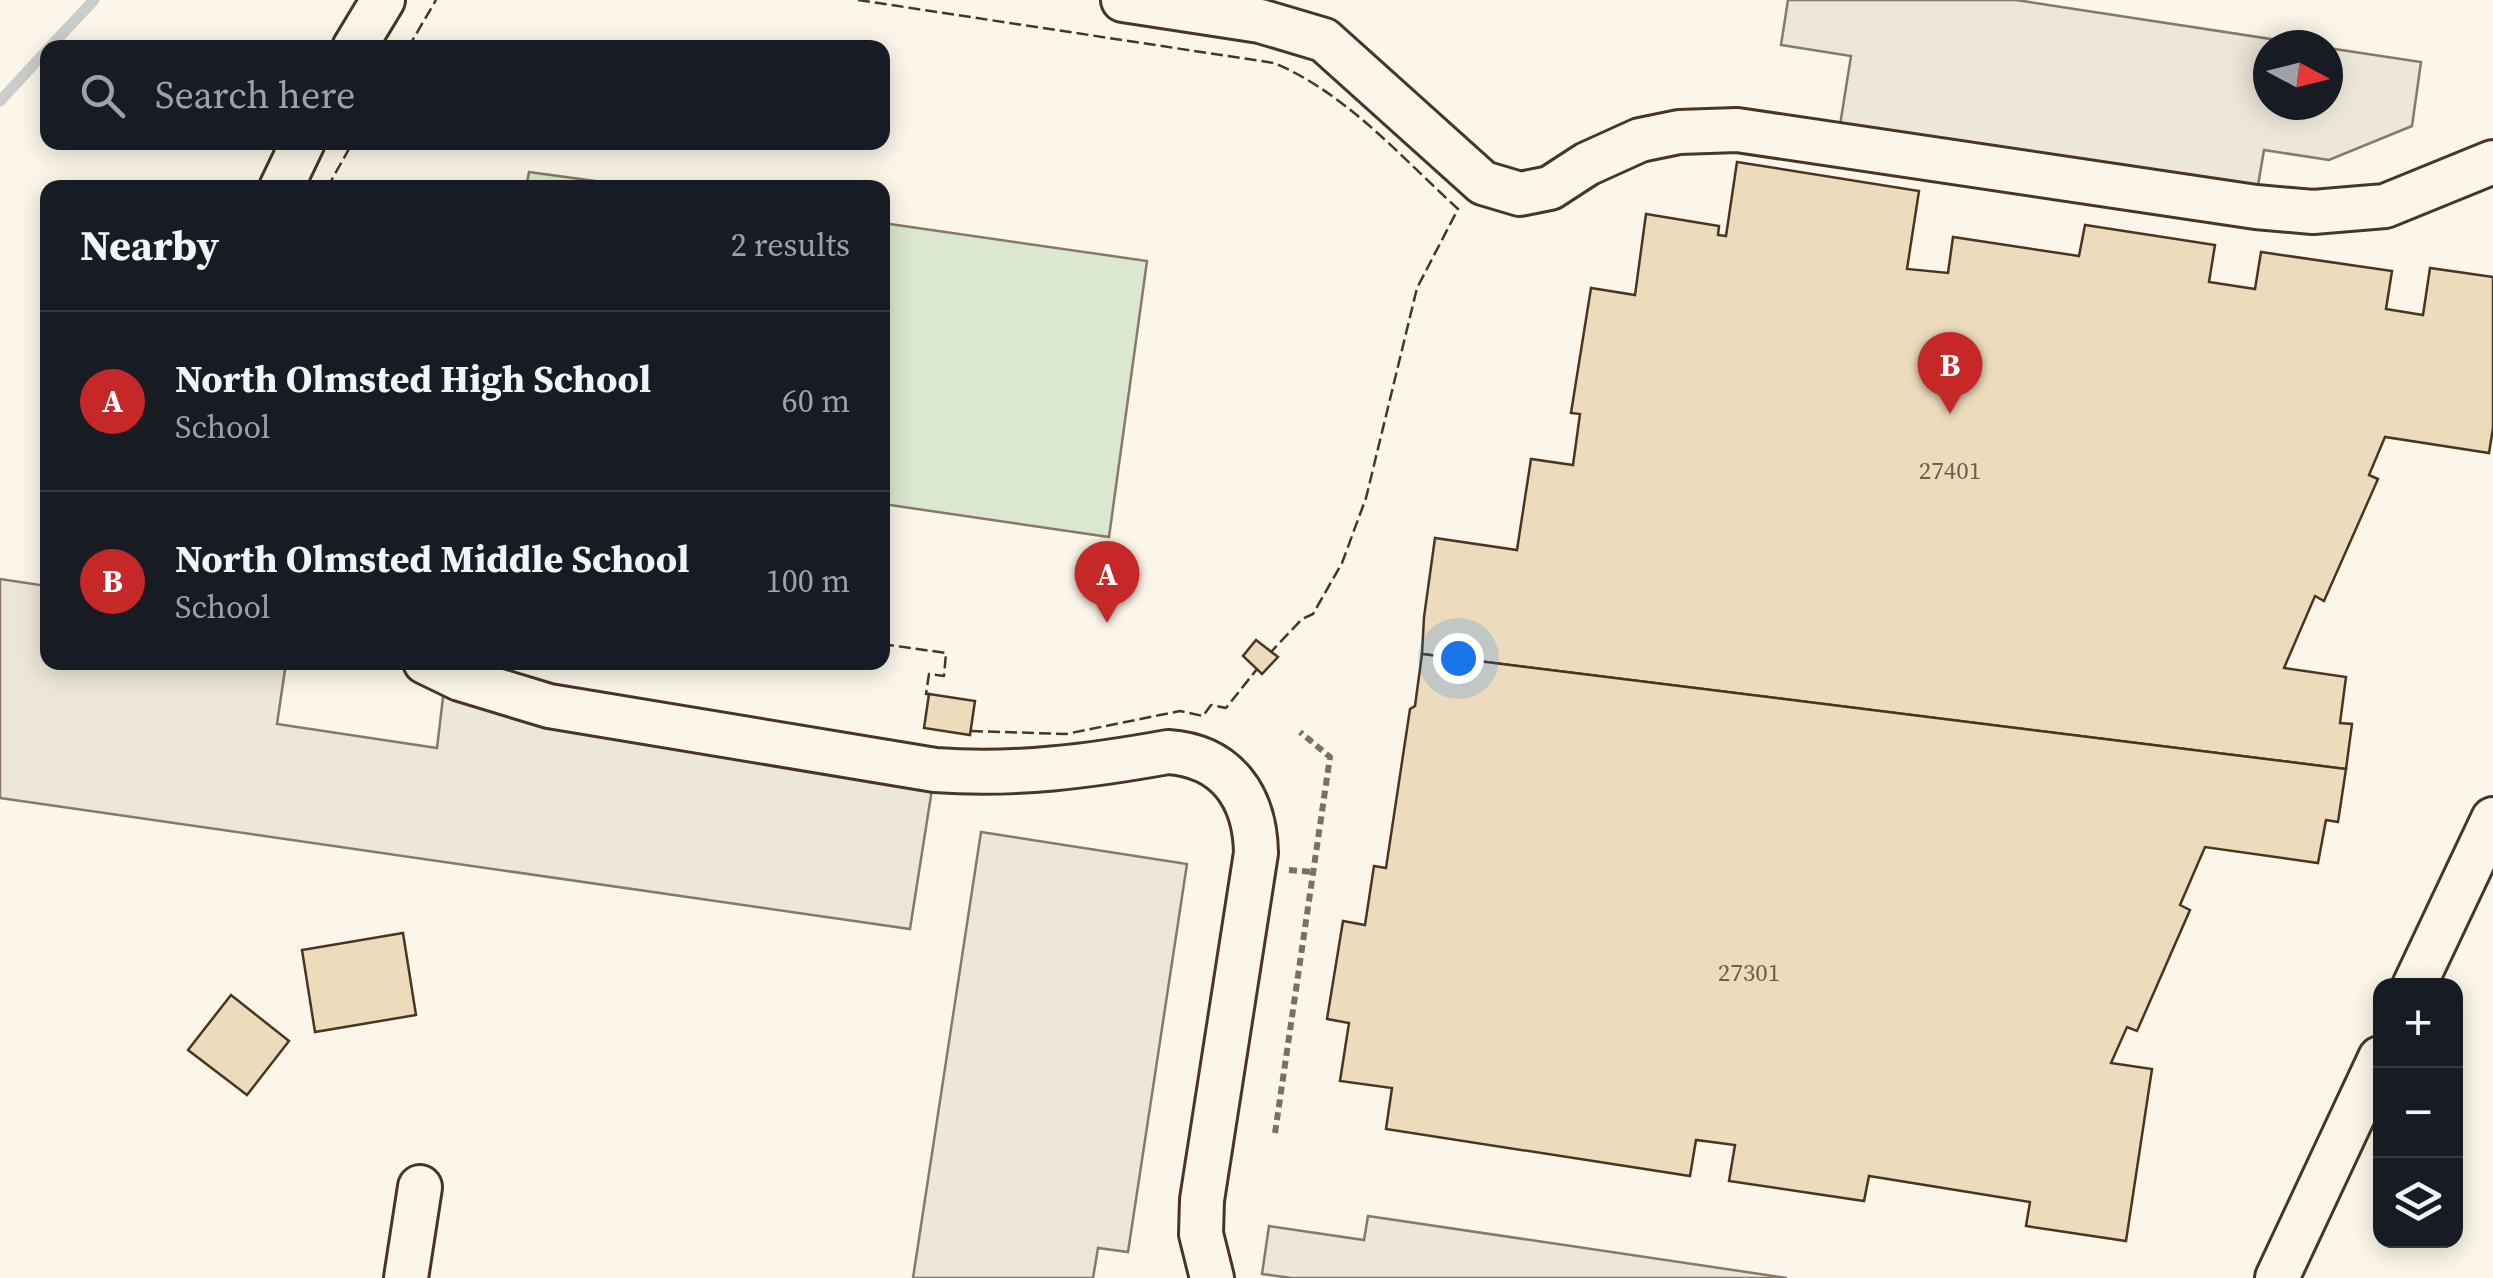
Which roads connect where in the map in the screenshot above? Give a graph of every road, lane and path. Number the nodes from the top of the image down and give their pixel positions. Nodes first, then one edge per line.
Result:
1 (383, 0) edge
2 (1124, 0) edge
3 (359, 40) edge
4 (299, 150) edge
5 (2493, 162) edge
6 (286, 180) edge
7 (441, 670) edge
8 (1300, 732) dead end
9 (2493, 819) edge
10 (1283, 870) dead end
11 (1313, 872) junction
12 (2418, 978) edge
13 (2375, 1068) edge
14 (1275, 1133) dead end
15 (420, 1187) dead end
16 (406, 1278) edge
17 (1212, 1278) edge
18 (2276, 1278) edge

1 - 3 street
2 - 5 street
4 - 6 street
7 - 17 street
8 - 11 path
9 - 12 street
10 - 11 path
11 - 14 path
13 - 18 street
15 - 16 street

